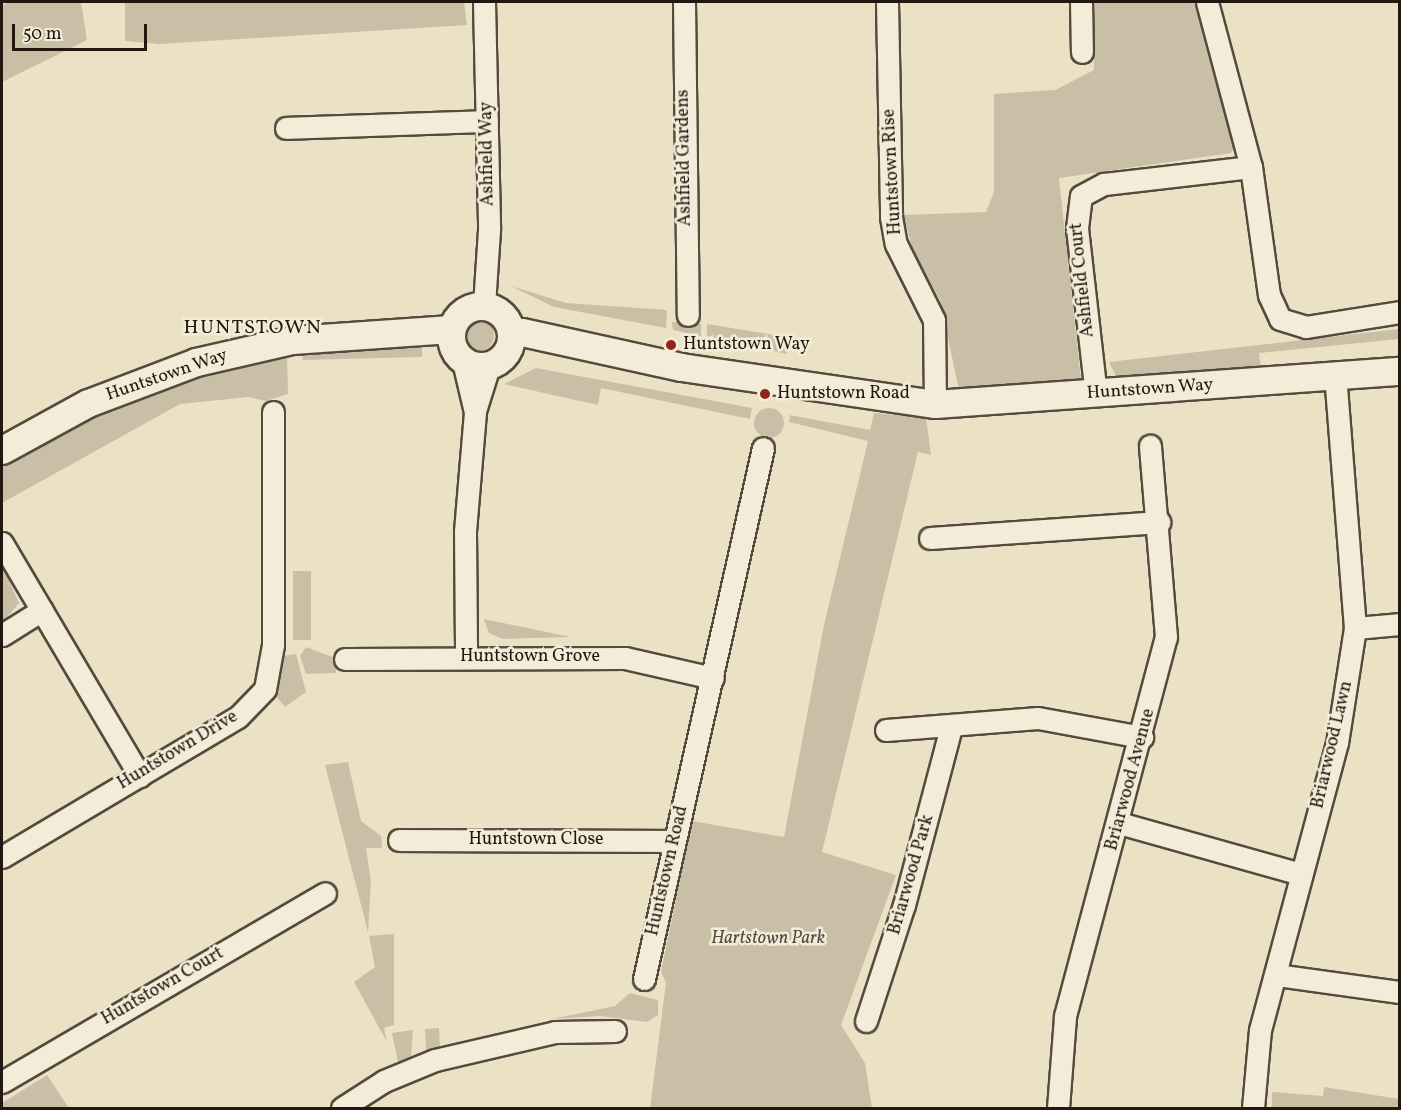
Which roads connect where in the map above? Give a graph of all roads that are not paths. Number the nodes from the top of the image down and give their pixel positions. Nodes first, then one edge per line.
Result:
1 (484, 2) edge
2 (684, 2) edge
3 (887, 2) edge
4 (1207, 2) edge
5 (1086, 7) edge
6 (1082, 52) dead end
7 (487, 121) junction
8 (286, 128) dead end
9 (1251, 167) junction
10 (484, 306) junction
11 (1400, 312) edge
12 (688, 315) dead end
13 (451, 329) junction
14 (511, 335) junction
15 (462, 361) junction
16 (489, 366) junction
17 (1400, 371) edge
18 (1335, 375) junction
19 (1096, 395) junction
20 (935, 404) junction
21 (273, 412) dead end
22 (475, 412) junction
23 (1150, 446) dead end
24 (763, 448) dead end
25 (2, 450) edge
26 (1159, 522) junction
27 (930, 538) dead end
28 (2, 543) edge
29 (42, 610) junction
30 (1400, 624) edge
31 (1355, 628) junction
32 (2, 635) edge
33 (466, 657) junction
34 (345, 659) dead end
35 (712, 678) junction
36 (951, 727) junction
37 (886, 730) dead end
38 (1142, 737) junction
39 (140, 776) junction
40 (1119, 823) junction
41 (399, 840) dead end
42 (674, 842) junction
43 (2, 857) edge
44 (1300, 874) junction
45 (326, 892) dead end
46 (1277, 975) junction
47 (644, 979) dead end
48 (1400, 992) edge
49 (866, 1021) dead end
50 (615, 1031) dead end
51 (2, 1082) edge
52 (342, 1108) edge
53 (1058, 1108) edge
54 (1253, 1108) edge

1 - 7 street, Ashfield Way
2 - 12 street, Ashfield Gardens
3 - 20 street, Huntstown Rise
4 - 9 street
5 - 6 street
7 - 8 street
7 - 10 street, Ashfield Way
9 - 11 street
9 - 19 street, Ashfield Court
10 - 13 street
10 - 14 street
13 - 15 street
13 - 25 street, Huntstown Way
14 - 16 street
14 - 20 street, Huntstown Way
15 - 16 street
15 - 22 street
16 - 22 street
17 - 18 street, Huntstown Way
18 - 19 street, Huntstown Way
18 - 31 street, Briarwood Lawn
19 - 20 street, Huntstown Way
21 - 39 street, Huntstown Drive
22 - 33 street
23 - 26 street, Briarwood Avenue
24 - 35 street, Huntstown Road
26 - 27 street
26 - 38 street, Briarwood Avenue
28 - 29 street
29 - 32 street
29 - 39 street
30 - 31 street
31 - 44 street, Briarwood Lawn
33 - 34 street, Huntstown Grove
33 - 35 street, Huntstown Grove
35 - 42 street, Huntstown Road
36 - 37 street
36 - 38 street
36 - 49 street, Briarwood Park
38 - 40 street, Briarwood Avenue
39 - 43 street, Huntstown Drive
40 - 44 street
40 - 53 street, Briarwood Avenue
41 - 42 street, Huntstown Close
42 - 47 street, Huntstown Road
44 - 46 street, Briarwood Lawn
45 - 51 street, Huntstown Court
46 - 48 street
46 - 54 street, Briarwood Lawn
50 - 52 street

